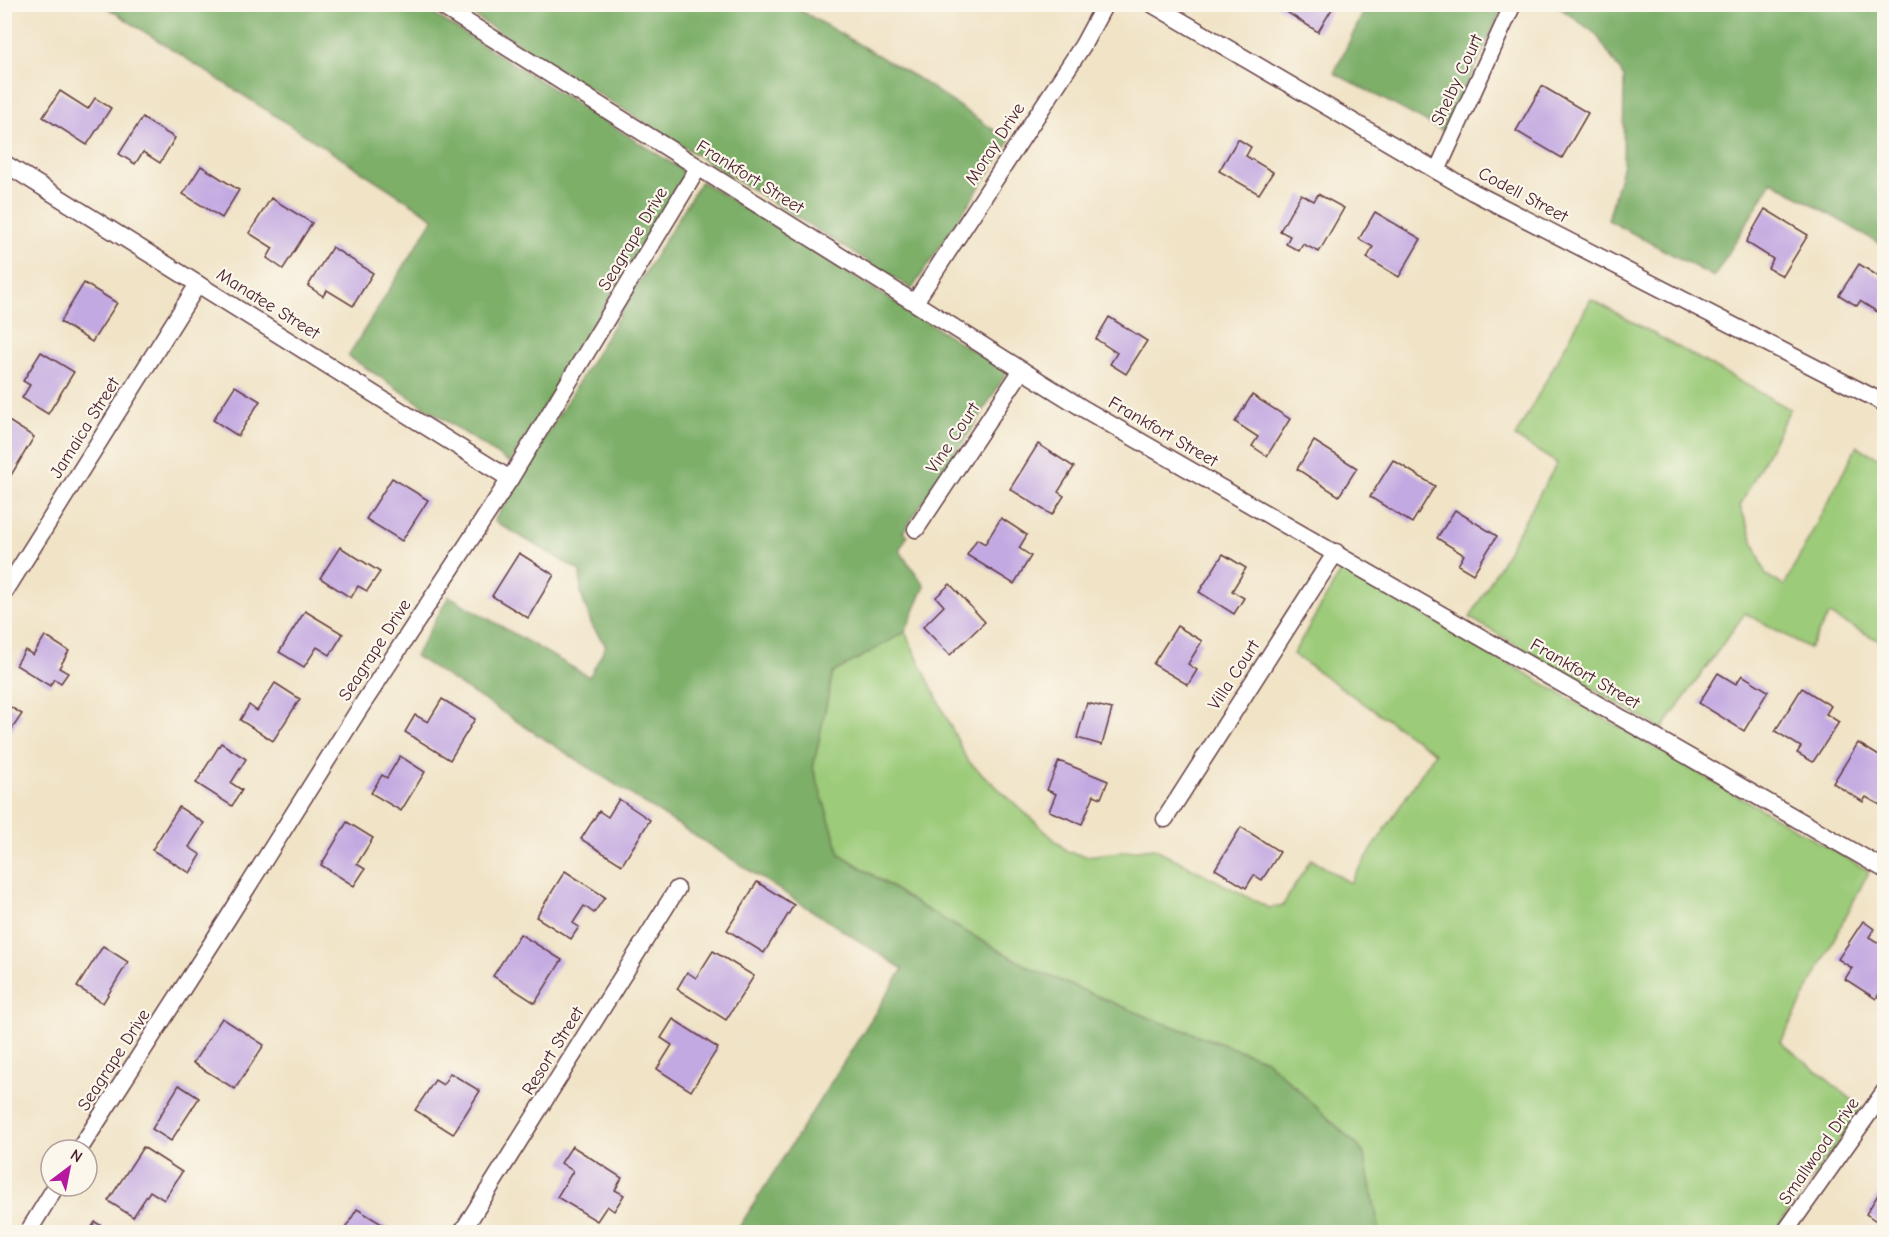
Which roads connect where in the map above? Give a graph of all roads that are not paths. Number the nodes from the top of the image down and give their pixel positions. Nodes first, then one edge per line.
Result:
1 (438, 4) edge
2 (1105, 4) edge
3 (1152, 4) edge
4 (1513, 4) edge
5 (4, 163) edge
6 (698, 168) junction
7 (1437, 171) junction
8 (198, 284) junction
9 (915, 302) junction
10 (1022, 370) junction
11 (1884, 403) edge
12 (510, 480) junction
13 (916, 529) dead end
14 (1336, 552) junction
15 (4, 592) edge
16 (1165, 819) dead end
17 (1884, 869) edge
18 (677, 889) dead end
19 (1884, 1092) edge
20 (87, 1138) edge
21 (49, 1198) edge
22 (28, 1233) edge
23 (462, 1233) edge
24 (1785, 1233) edge

1 - 6 street, Frankfort Street
2 - 9 street, Moray Drive
3 - 7 street, Codell Street
4 - 7 street, Shelby Court
5 - 8 street, Manatee Street
6 - 9 street, Frankfort Street
6 - 12 street, Seagrape Drive
7 - 11 street, Codell Street
8 - 12 street, Manatee Street
8 - 15 street, Jamaica Street
9 - 10 street, Frankfort Street
10 - 13 street, Vine Court
10 - 14 street, Frankfort Street
12 - 20 street, Seagrape Drive
14 - 16 street, Villa Court
14 - 17 street, Frankfort Street
18 - 23 street, Resort Street
19 - 24 street, Smallwood Drive
21 - 22 street

